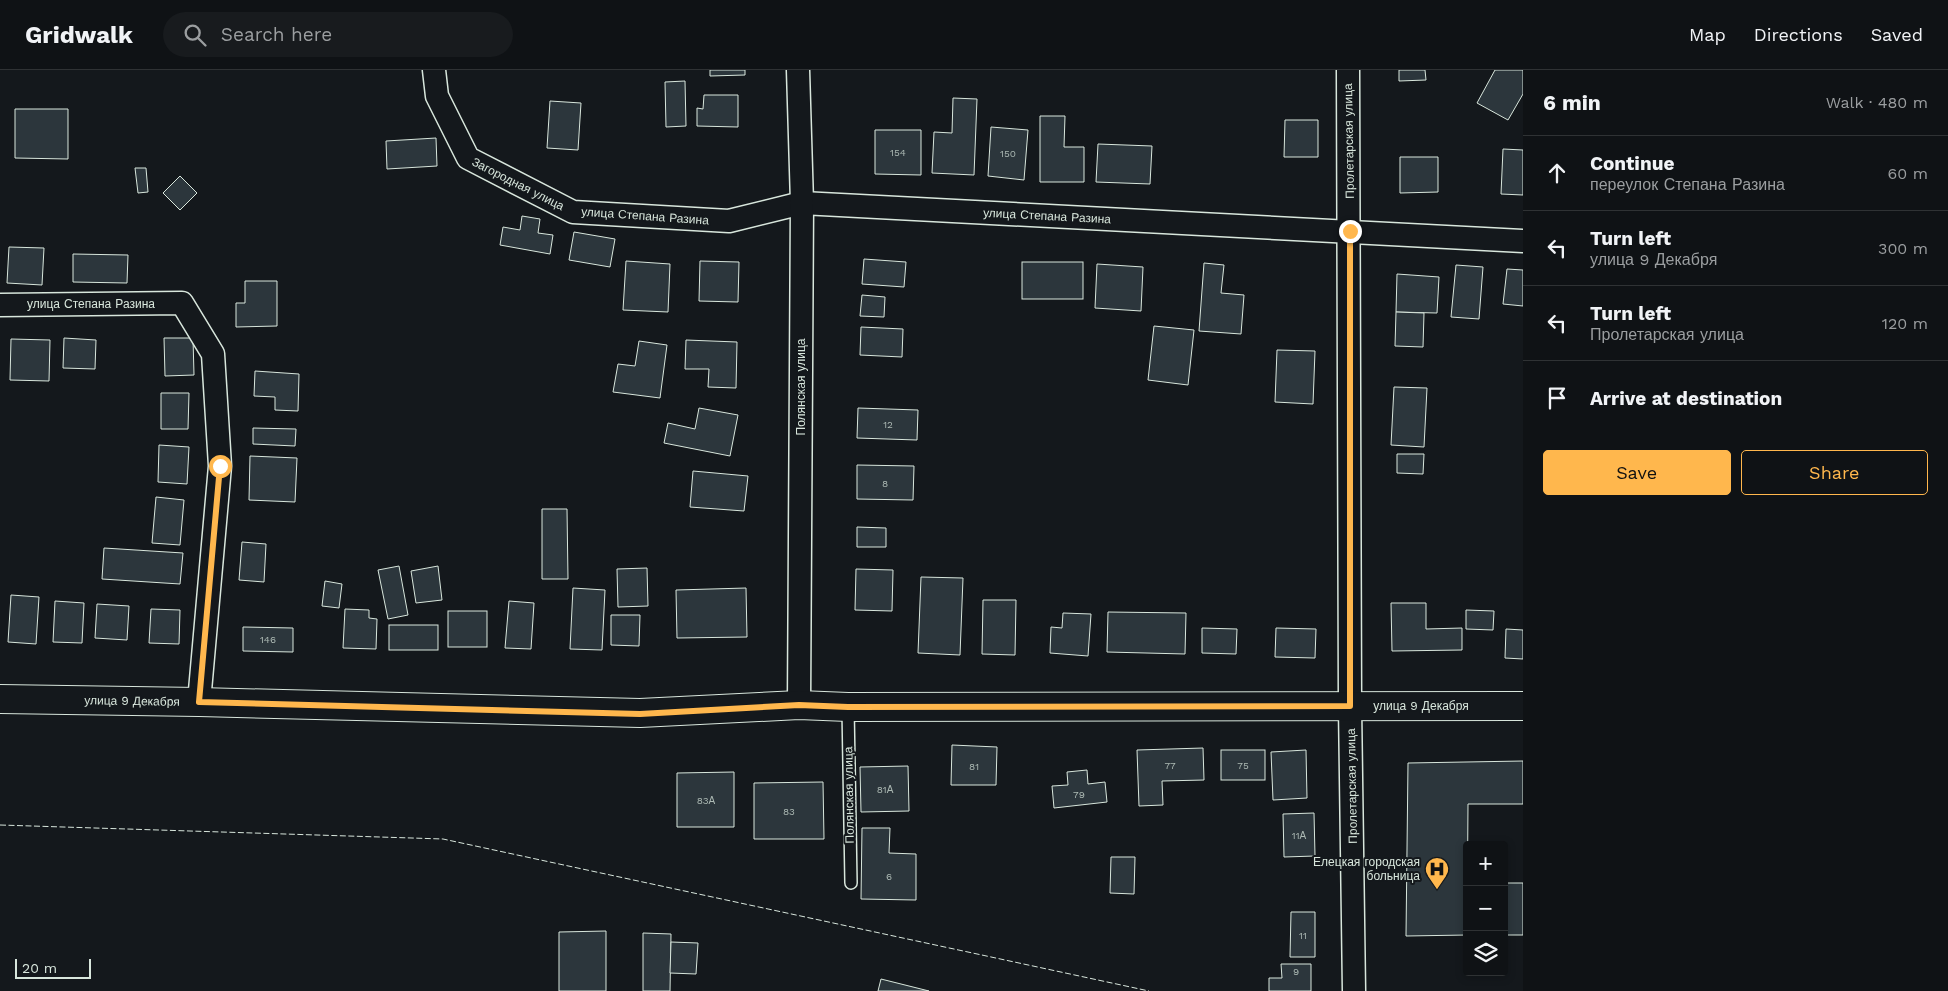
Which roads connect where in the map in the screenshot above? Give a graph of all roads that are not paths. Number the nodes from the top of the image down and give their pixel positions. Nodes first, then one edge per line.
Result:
1 (434, 70) edge
2 (798, 70) edge
3 (1348, 70) edge
4 (802, 203) junction
5 (573, 212) joint
6 (1350, 231) junction
7 (1523, 241) edge
8 (0, 305) edge
9 (0, 699) edge
10 (199, 702) junction
11 (799, 705) junction
12 (1350, 706) junction
13 (1523, 706) edge
14 (848, 707) junction
15 (850, 883) dead end
16 (1354, 991) edge

1 - 5 street, Загородная улица
2 - 4 street, Полянская улица
3 - 6 street, Пролетарская улица
4 - 5 street, улица Степана Разина
4 - 6 street, улица Степана Разина
4 - 11 street, Полянская улица
6 - 7 street, улица Степана Разина
6 - 12 street, Пролетарская улица
8 - 10 street, улица Степана Разина
9 - 10 street, улица 9 Декабря
10 - 11 street, улица 9 Декабря
11 - 14 street, улица 9 Декабря
12 - 13 street, улица 9 Декабря
12 - 14 street, улица 9 Декабря
12 - 16 street, Пролетарская улица
14 - 15 lane, Полянская улица

